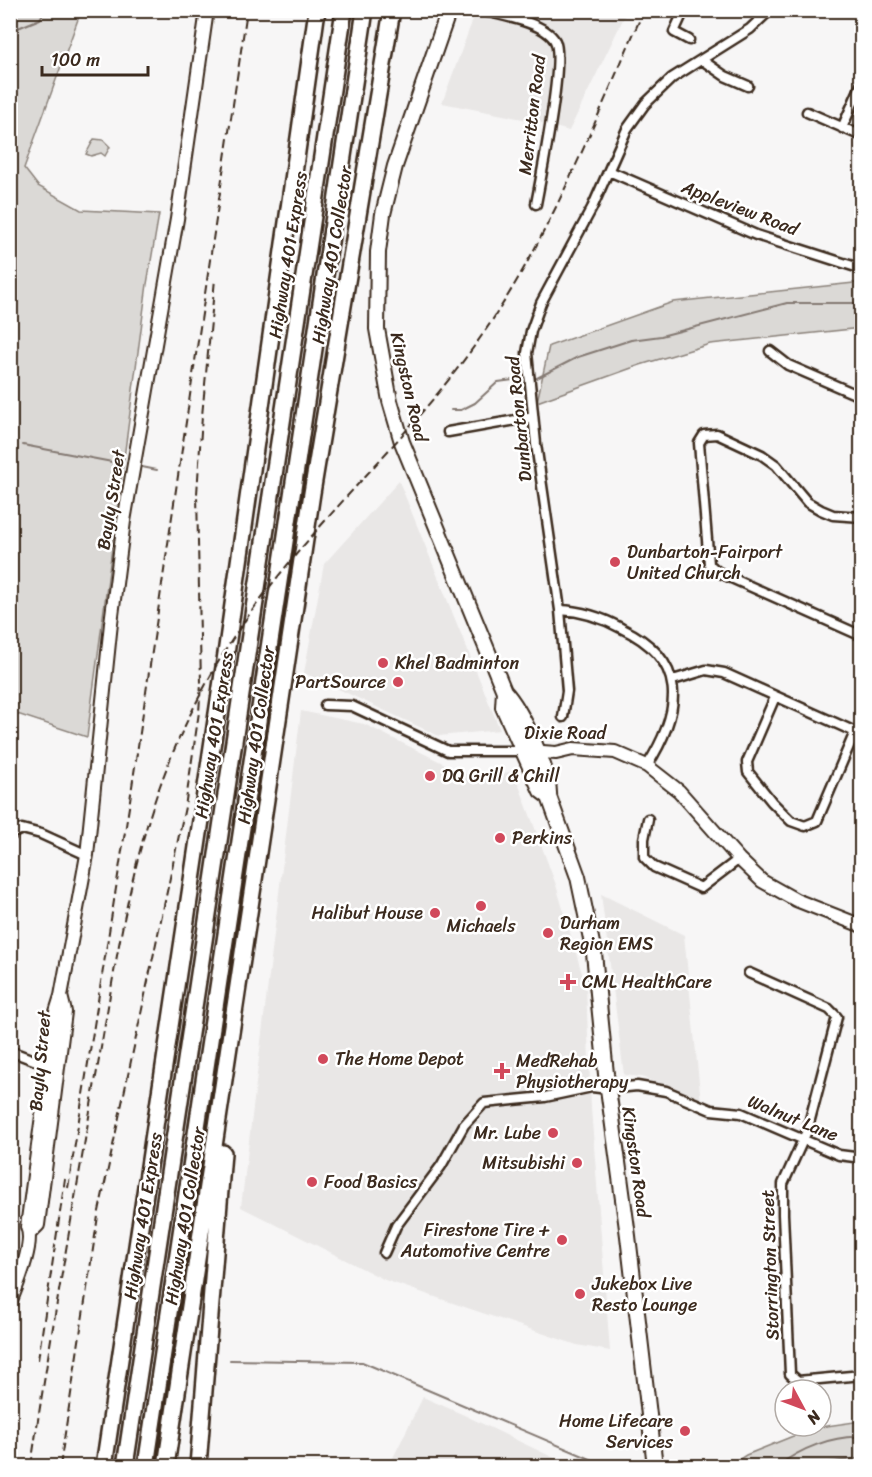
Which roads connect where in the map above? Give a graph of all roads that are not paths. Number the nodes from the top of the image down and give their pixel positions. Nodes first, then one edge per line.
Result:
1 (207, 10) edge
2 (317, 10) edge
3 (344, 10) edge
4 (365, 10) edge
5 (392, 10) edge
6 (449, 10) edge
7 (480, 10) edge
8 (684, 10) edge
9 (770, 10) edge
10 (689, 40) dead end
11 (702, 60) junction
12 (861, 83) edge
13 (748, 86) dead end
14 (807, 112) dead end
15 (842, 128) junction
16 (861, 136) edge
17 (609, 171) junction
18 (536, 204) dead end
19 (861, 269) edge
20 (770, 351) dead end
21 (861, 397) edge
22 (533, 417) junction
23 (448, 432) dead end
24 (861, 517) edge
25 (560, 610) junction
26 (861, 636) edge
27 (673, 680) junction
28 (775, 697) junction
29 (325, 705) dead end
30 (563, 717) dead end
31 (858, 734) edge
32 (531, 751) junction
33 (647, 766) junction
34 (648, 819) dead end
35 (10, 837) edge
36 (87, 855) junction
37 (739, 859) junction
38 (861, 926) edge
39 (749, 973) dead end
40 (10, 1051) edge
41 (53, 1068) junction
42 (227, 1070) junction
43 (608, 1089) junction
44 (803, 1140) junction
45 (861, 1158) edge
46 (384, 1253) dead end
47 (10, 1303) edge
48 (861, 1375) edge
49 (104, 1467) edge
50 (125, 1467) edge
51 (146, 1467) edge
52 (166, 1467) edge
53 (198, 1467) edge
54 (656, 1467) edge

1 - 36 main road, Bayly Street
2 - 49 highway
3 - 50 highway, Highway 401 Express
4 - 51 highway
5 - 42 highway, Highway 401 Collector
6 - 32 main road, Kingston Road
7 - 18 street, Merritton Road
8 - 10 street
9 - 11 street, Dunbarton Road
11 - 13 street
11 - 17 street, Dunbarton Road
12 - 15 street
14 - 15 street
15 - 16 street
17 - 19 street, Appleview Road
17 - 22 street, Dunbarton Road
20 - 21 street
22 - 23 street
22 - 25 street, Dunbarton Road
24 - 26 street
25 - 27 street
25 - 30 street, Dunbarton Road
27 - 28 street
27 - 33 street
28 - 31 street
28 - 31 street
29 - 32 street, Dixie Road
32 - 33 main road, Dixie Road
32 - 43 main road, Kingston Road
33 - 37 main road, Dixie Road
34 - 37 street
35 - 36 street
36 - 41 main road, Bayly Street
37 - 38 main road, Dixie Road
39 - 44 street, Storrington Street
40 - 41 street
41 - 47 main road, Bayly Street
42 - 52 highway, Highway 401 Collector
42 - 53 highway
43 - 44 street, Walnut Lane
43 - 46 street, Walnut Lane
43 - 54 main road, Kingston Road
44 - 45 street, Walnut Lane
44 - 48 street, Storrington Street

